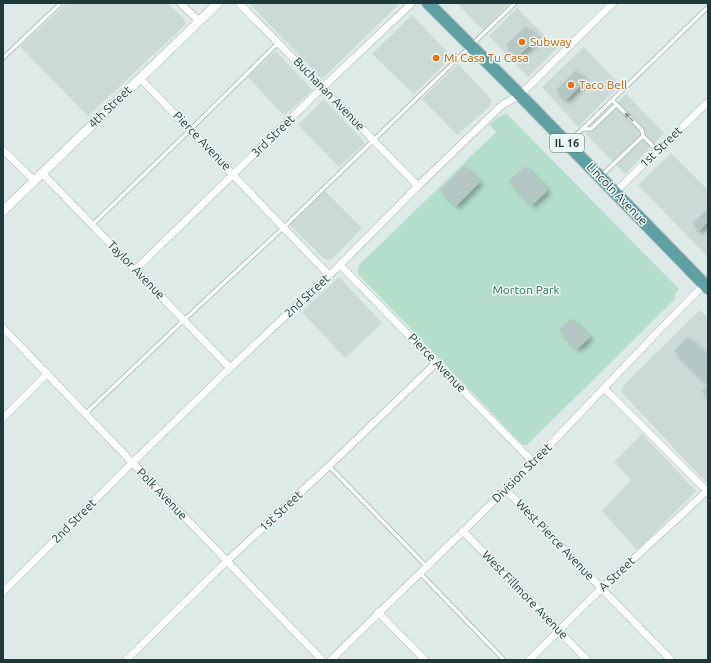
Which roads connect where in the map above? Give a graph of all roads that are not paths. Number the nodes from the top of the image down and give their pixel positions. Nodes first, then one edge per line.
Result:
1 (61, 3) edge
2 (180, 3) edge
3 (218, 3) edge
4 (239, 3) edge
5 (412, 3) edge
6 (428, 3) edge
7 (515, 3) edge
8 (614, 3) edge
9 (708, 7) edge
10 (199, 21) junction
11 (278, 43) junction
12 (471, 46) junction
13 (3, 58) edge
14 (140, 78) junction
15 (322, 88) junction
16 (520, 95) junction
17 (612, 100) junction
18 (708, 102) edge
19 (616, 104) junction
20 (582, 129) junction
21 (190, 130) junction
22 (643, 136) junction
23 (373, 140) junction
24 (568, 143) junction
25 (3, 150) edge
26 (658, 150) junction
27 (42, 173) junction
28 (234, 174) junction
29 (600, 177) junction
30 (35, 181) junction
31 (418, 186) junction
32 (615, 192) junction
33 (3, 211) edge
34 (92, 224) junction
35 (284, 227) junction
36 (340, 265) junction
37 (135, 270) junction
38 (329, 274) junction
39 (707, 284) edge
40 (184, 320) junction
41 (3, 328) edge
42 (436, 363) junction
43 (230, 368) junction
44 (47, 374) junction
45 (604, 388) junction
46 (86, 414) junction
47 (3, 418) edge
48 (533, 462) junction
49 (132, 463) junction
50 (329, 466) junction
51 (506, 490) junction
52 (708, 491) edge
53 (464, 531) junction
54 (227, 561) junction
55 (426, 566) junction
56 (420, 573) junction
57 (602, 588) junction
58 (3, 592) edge
59 (378, 612) junction
60 (559, 630) junction
61 (126, 660) edge
62 (322, 660) edge
63 (331, 660) edge
64 (425, 660) edge
65 (504, 660) edge
66 (529, 660) edge
67 (587, 660) edge
68 (671, 660) edge

1 - 13 lane
2 - 10 street
3 - 10 street, 4th Street
4 - 11 street, Buchanan Avenue
5 - 15 street, 3rd Street
6 - 12 main road, Lincoln Avenue / IL 16
7 - 12 lane
8 - 16 street, 2nd Street
9 - 17 lane
10 - 14 street, 4th Street
11 - 15 street, Buchanan Avenue
11 - 21 lane
12 - 16 main road, Lincoln Avenue / IL 16
12 - 23 lane
14 - 21 street, Pierce Avenue
14 - 27 street, 4th Street
15 - 23 street, Buchanan Avenue
15 - 28 street, 3rd Street
16 - 24 main road, Lincoln Avenue / IL 16
16 - 31 street, 2nd Street
17 - 19 lane
17 - 20 lane
18 - 26 street, 1st Street
19 - 20 lane
22 -> 19 lane
20 - 24 lane
21 - 28 street, Pierce Avenue
21 - 34 lane
22 - 26 lane
22 - 29 lane
23 - 31 street, Buchanan Avenue
23 - 35 lane
24 - 29 main road, Lincoln Avenue / IL 16
25 - 30 street
26 - 32 street, 1st Street
27 - 30 street, 4th Street
27 - 34 street, Taylor Avenue
28 - 35 street, Pierce Avenue
28 - 37 street, 3rd Street
29 - 32 main road, Lincoln Avenue / IL 16
30 - 33 street, 4th Street
31 - 36 street, 2nd Street
32 - 39 main road, Lincoln Avenue / IL 16
34 - 37 street, Taylor Avenue
35 - 38 street, Pierce Avenue
35 - 40 lane
36 - 38 street, 2nd Street
36 - 42 street, Pierce Avenue
37 - 40 street, Taylor Avenue
38 - 43 street, 2nd Street
39 - 45 street, Division Street
40 - 43 street, Taylor Avenue
40 - 46 lane
41 - 44 street, Polk Avenue
42 - 48 street, Pierce Avenue
42 - 50 street, 1st Street
43 - 49 street, 2nd Street
44 - 46 street, Polk Avenue
44 - 47 street
45 - 48 street, Division Street
45 - 52 street
46 - 49 street, Polk Avenue
48 - 51 street, Division Street
49 - 54 street, Polk Avenue
49 - 58 street, 2nd Street
50 - 54 street, 1st Street
50 - 55 lane
51 - 53 street, Division Street
51 - 57 street, West Pierce Avenue
52 - 57 street, A Street
53 - 55 street, Division Street
53 - 60 street, West Fillmore Avenue
54 - 61 street, 1st Street
54 - 62 street, Polk Avenue
55 - 56 street, Division Street
56 - 59 street, Division Street
56 - 65 lane
57 - 60 street, A Street
57 - 68 street, West Pierce Avenue
59 - 63 street, Division Street
59 - 64 street
60 - 66 street, A Street
60 - 67 street, West Fillmore Avenue

